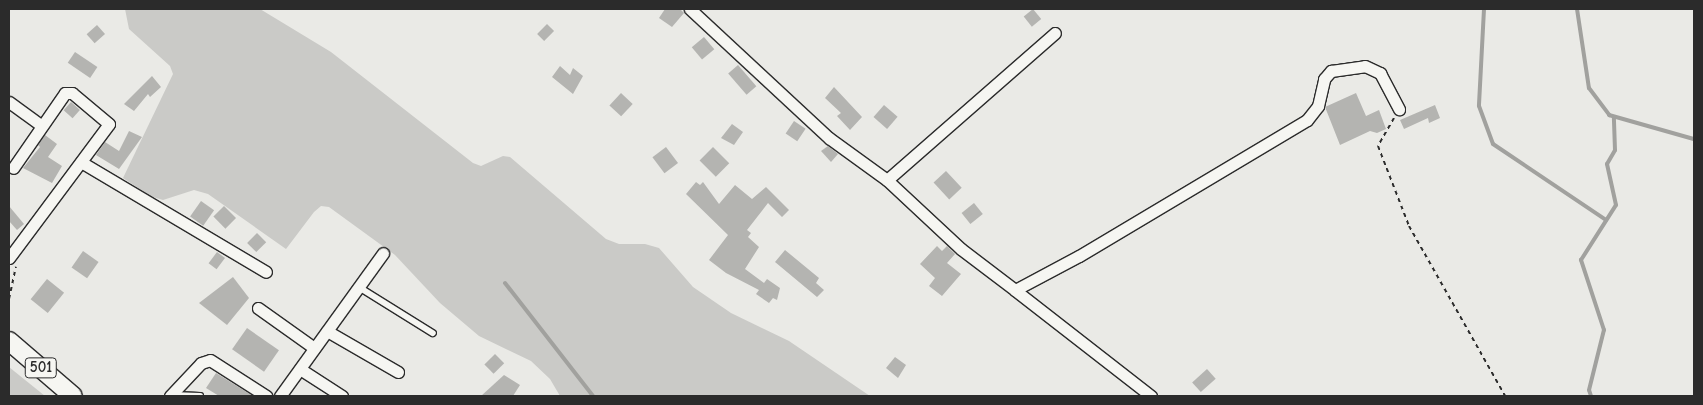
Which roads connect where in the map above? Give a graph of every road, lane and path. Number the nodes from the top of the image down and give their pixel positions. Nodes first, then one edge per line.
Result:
1 (690, 9) edge
2 (1055, 33) dead end
3 (9, 102) edge
4 (1399, 109) joint
5 (41, 125) junction
6 (81, 162) junction
7 (13, 168) dead end
8 (888, 180) junction
9 (20, 244) junction
10 (383, 253) dead end
11 (9, 258) edge
12 (266, 272) dead end
13 (359, 287) junction
14 (1015, 290) junction
15 (9, 299) edge
16 (258, 308) dead end
17 (327, 331) junction
18 (433, 333) dead end
19 (9, 341) edge
20 (314, 348) junction
21 (300, 368) junction
22 (398, 372) dead end
23 (171, 395) edge
24 (73, 396) edge
25 (200, 396) edge
26 (266, 396) edge
27 (280, 396) edge
28 (342, 396) edge
29 (1151, 396) edge
30 (1505, 396) edge

1 - 8 street
2 - 8 street
3 - 5 street
4 - 14 street
4 - 30 path
5 - 6 street
5 - 7 street
6 - 9 street
6 - 12 street
8 - 14 street
9 - 11 street
9 - 15 path
10 - 13 street
13 - 17 street
13 - 18 lane
14 - 29 street
16 - 20 street
17 - 20 street
17 - 22 street
19 - 24 main road, 501
20 - 21 street
21 - 27 street
21 - 28 street
23 - 25 lane
23 - 26 street

